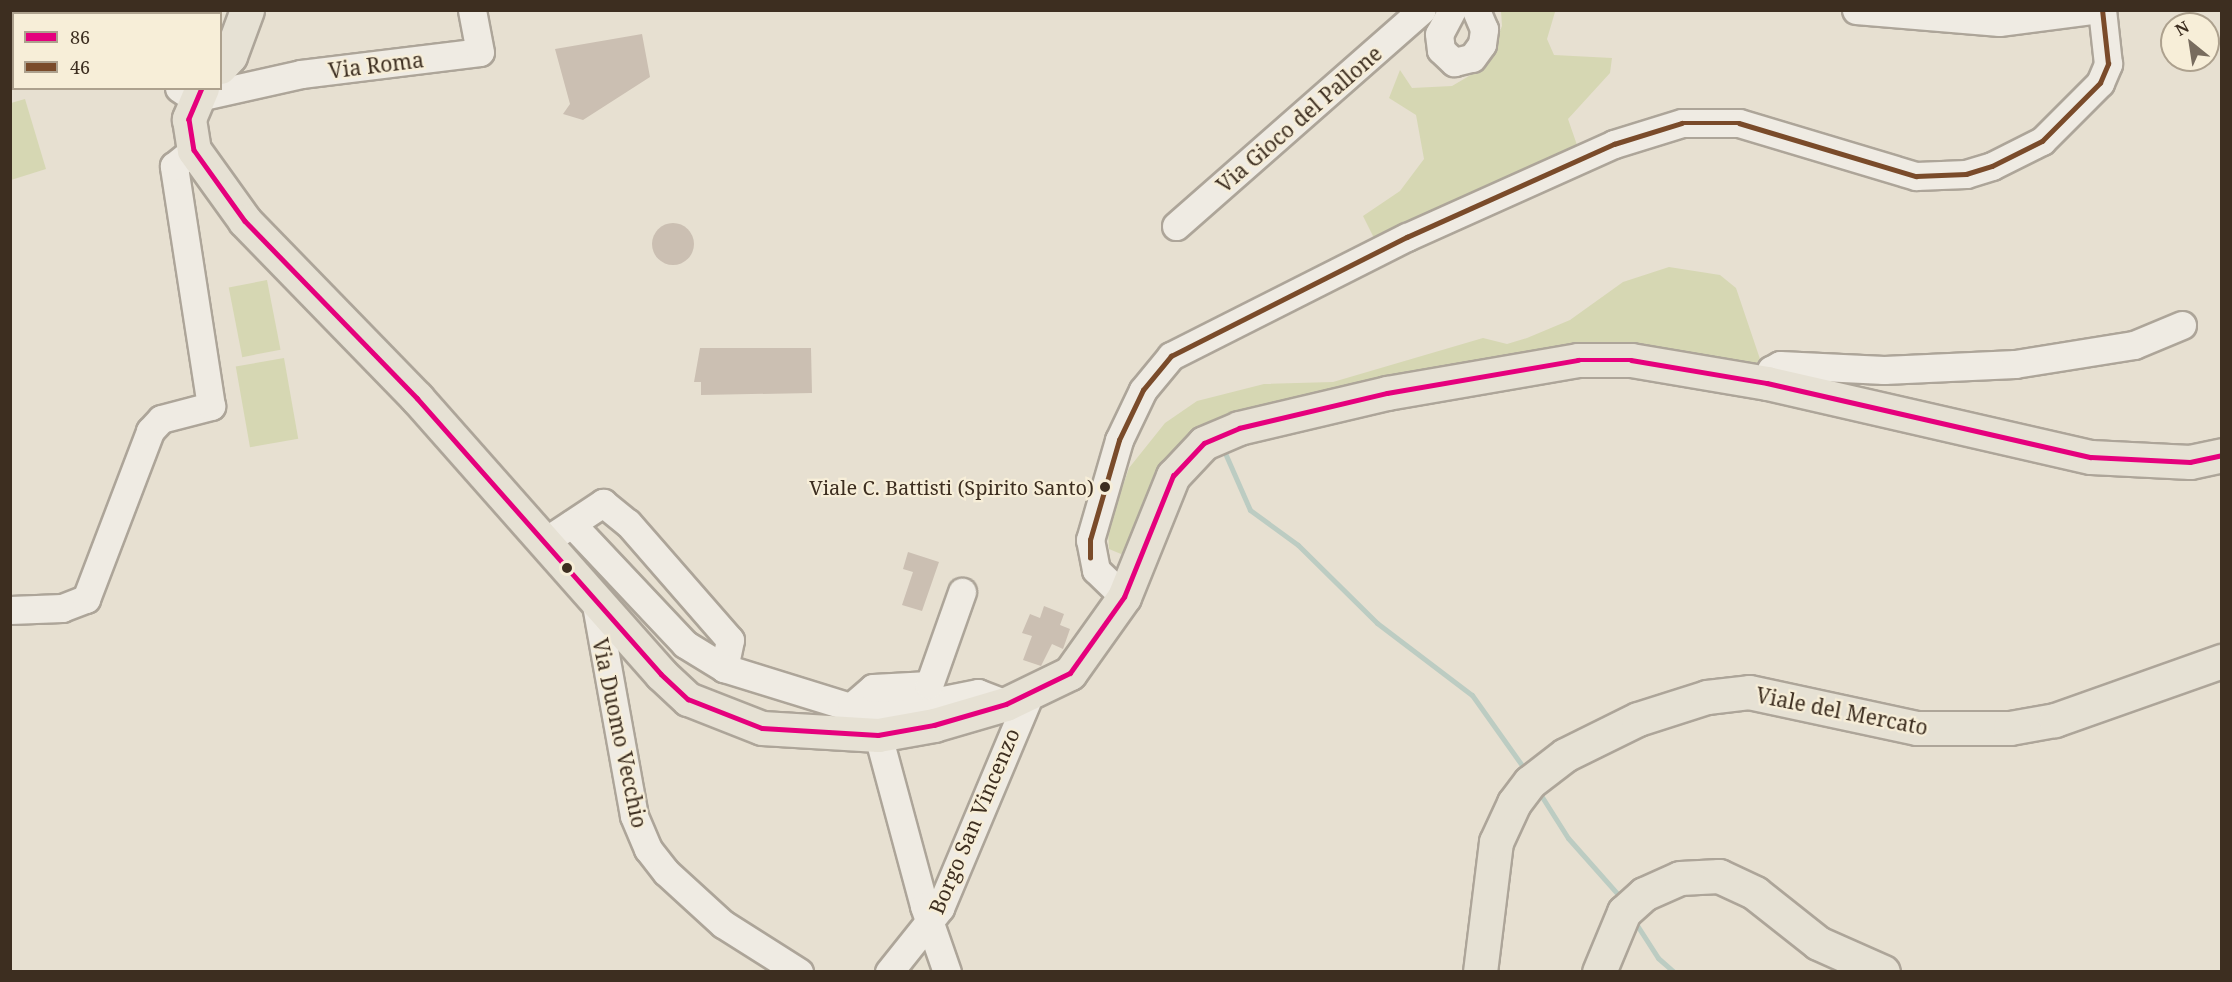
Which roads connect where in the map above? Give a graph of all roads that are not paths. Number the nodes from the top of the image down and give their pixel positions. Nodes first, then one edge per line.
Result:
1 (247, 10) edge
2 (472, 10) edge
3 (1422, 10) edge
4 (1452, 10) edge
5 (1476, 10) edge
6 (1856, 10) edge
7 (2093, 10) edge
8 (2102, 10) edge
9 (222, 65) edge
10 (222, 88) edge
11 (192, 92) edge
12 (195, 150) junction
13 (1176, 226) dead end
14 (2182, 325) dead end
15 (1767, 383) junction
16 (2222, 455) edge
17 (572, 524) junction
18 (544, 542) junction
19 (962, 592) dead end
20 (1124, 597) junction
21 (595, 599) junction
22 (10, 610) edge
23 (2222, 661) edge
24 (724, 668) junction
25 (1018, 699) junction
26 (851, 707) junction
27 (878, 735) junction
28 (931, 925) junction
29 (799, 972) edge
30 (889, 972) edge
31 (947, 972) edge
32 (1480, 972) edge
33 (1599, 972) edge
34 (1883, 972) edge

1 - 9 main road
2 - 10 street, Via Roma
3 - 13 street, Via Gioco del Pallone
4 - 5 street
6 - 7 street
8 - 20 street
11 - 12 main road
12 - 18 main road
12 - 22 street
14 - 15 street
15 - 16 main road
15 - 20 main road
17 - 18 street
17 - 24 street
17 - 24 street
18 - 21 main road
19 - 26 street
20 - 25 main road
21 - 27 main road
21 - 29 street, Via Duomo Vecchio
23 - 32 main road, Viale del Mercato
24 - 26 street
25 - 26 street
25 - 27 main road
25 - 28 street, Borgo San Vincenzo
27 - 28 street
28 - 30 street, Borgo San Vincenzo
28 - 31 street
33 - 34 main road

